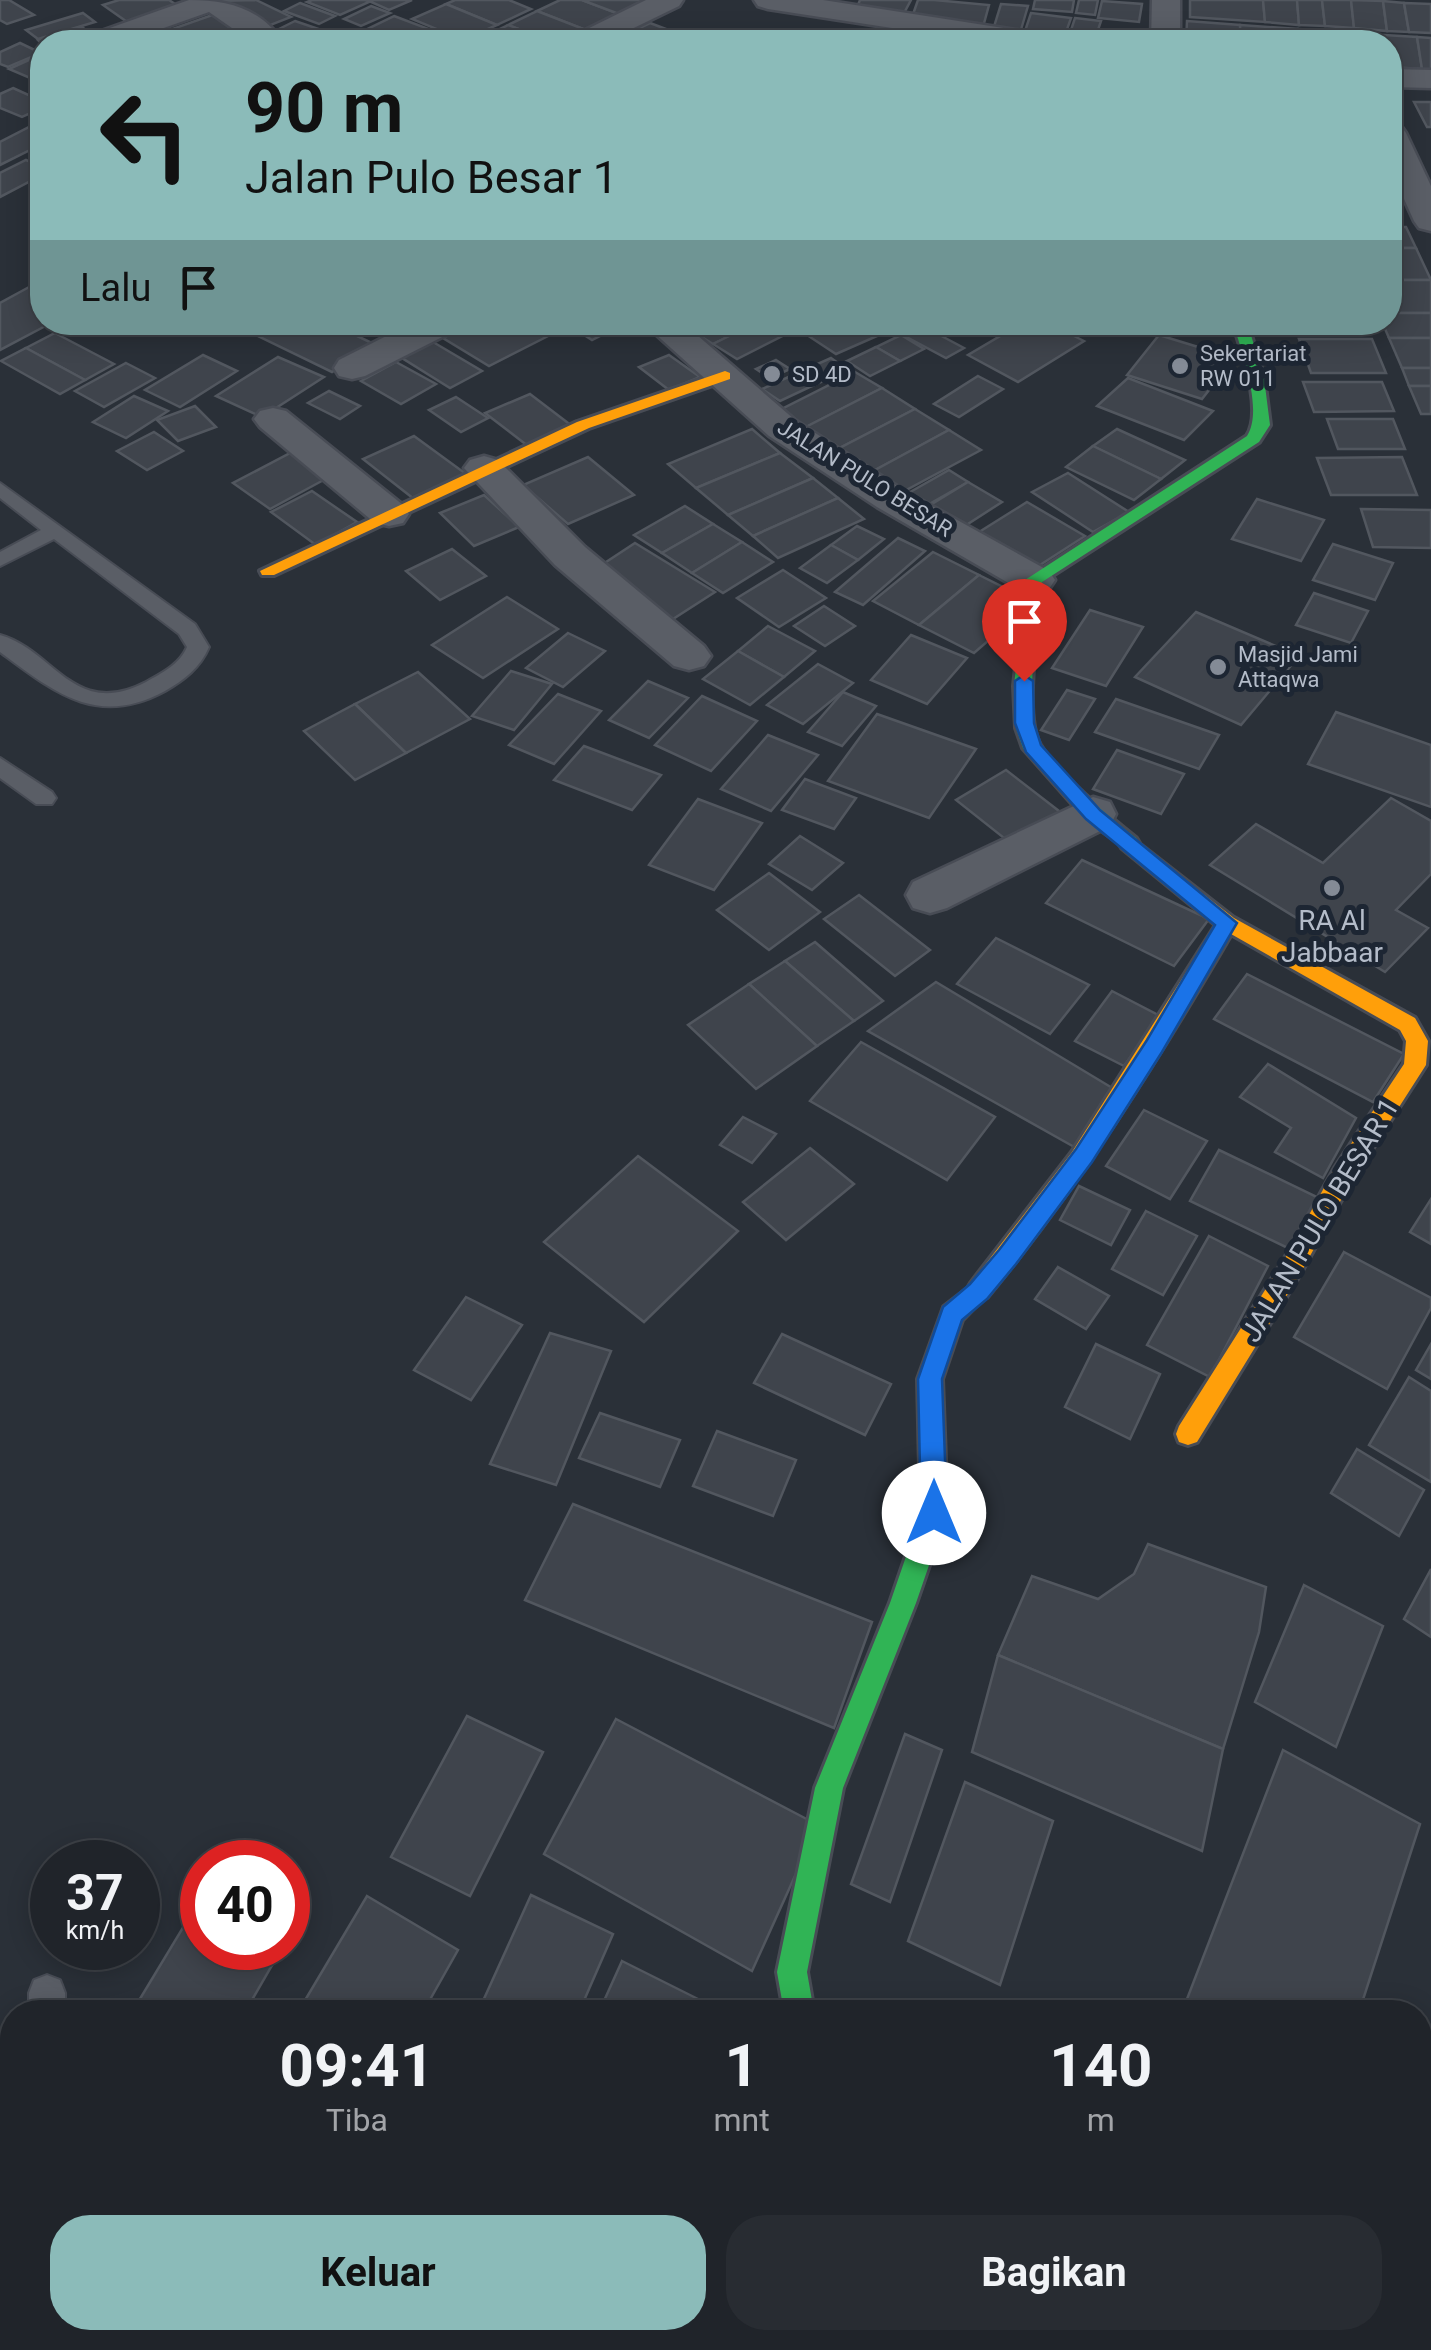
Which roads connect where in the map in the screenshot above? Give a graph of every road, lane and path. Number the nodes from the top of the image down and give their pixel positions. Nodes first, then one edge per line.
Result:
1 (669, 0) edge
2 (768, 0) edge
3 (1166, 0) edge
4 (210, 1) edge
5 (868, 16) junction
6 (130, 30) edge
7 (255, 30) edge
8 (608, 30) edge
9 (838, 30) edge
10 (958, 30) edge
11 (1166, 30) edge
12 (1402, 78) edge
13 (1431, 79) edge
14 (1402, 158) edge
15 (1431, 221) edge
16 (417, 335) edge
17 (676, 335) edge
18 (1244, 335) edge
19 (352, 368) dead end
20 (725, 376) junction
21 (273, 420) dead end
22 (484, 468) junction
23 (0, 488) edge
24 (389, 514) junction
25 (56, 530) junction
26 (0, 560) edge
27 (268, 572) dead end
28 (1034, 580) junction
29 (0, 642) edge
30 (689, 656) dead end
31 (0, 766) edge
32 (44, 798) dead end
33 (1093, 814) junction
34 (930, 895) dead end
35 (1227, 923) junction
36 (1424, 1038) edge
37 (1188, 1434) dead end
38 (797, 2000) edge

1 - 8 street
2 - 5 street
3 - 11 street
4 - 6 street
4 - 7 street
5 - 9 street
5 - 10 street
12 - 13 street
14 - 15 street
16 - 19 street
17 - 20 street, JALAN PULO BESAR
18 - 28 street
20 - 22 street
20 - 28 street, JALAN PULO BESAR
21 - 24 street
22 - 24 street
22 - 30 street
23 - 25 lane
24 - 27 street
25 - 26 lane
25 - 29 lane
28 - 33 street, JALAN PULO BESAR 1
31 - 32 lane
33 - 34 street
33 - 35 street, JALAN PULO BESAR 1
35 - 36 street, JALAN PULO BESAR 1
35 - 38 street
36 - 37 street, JALAN PULO BESAR 1

